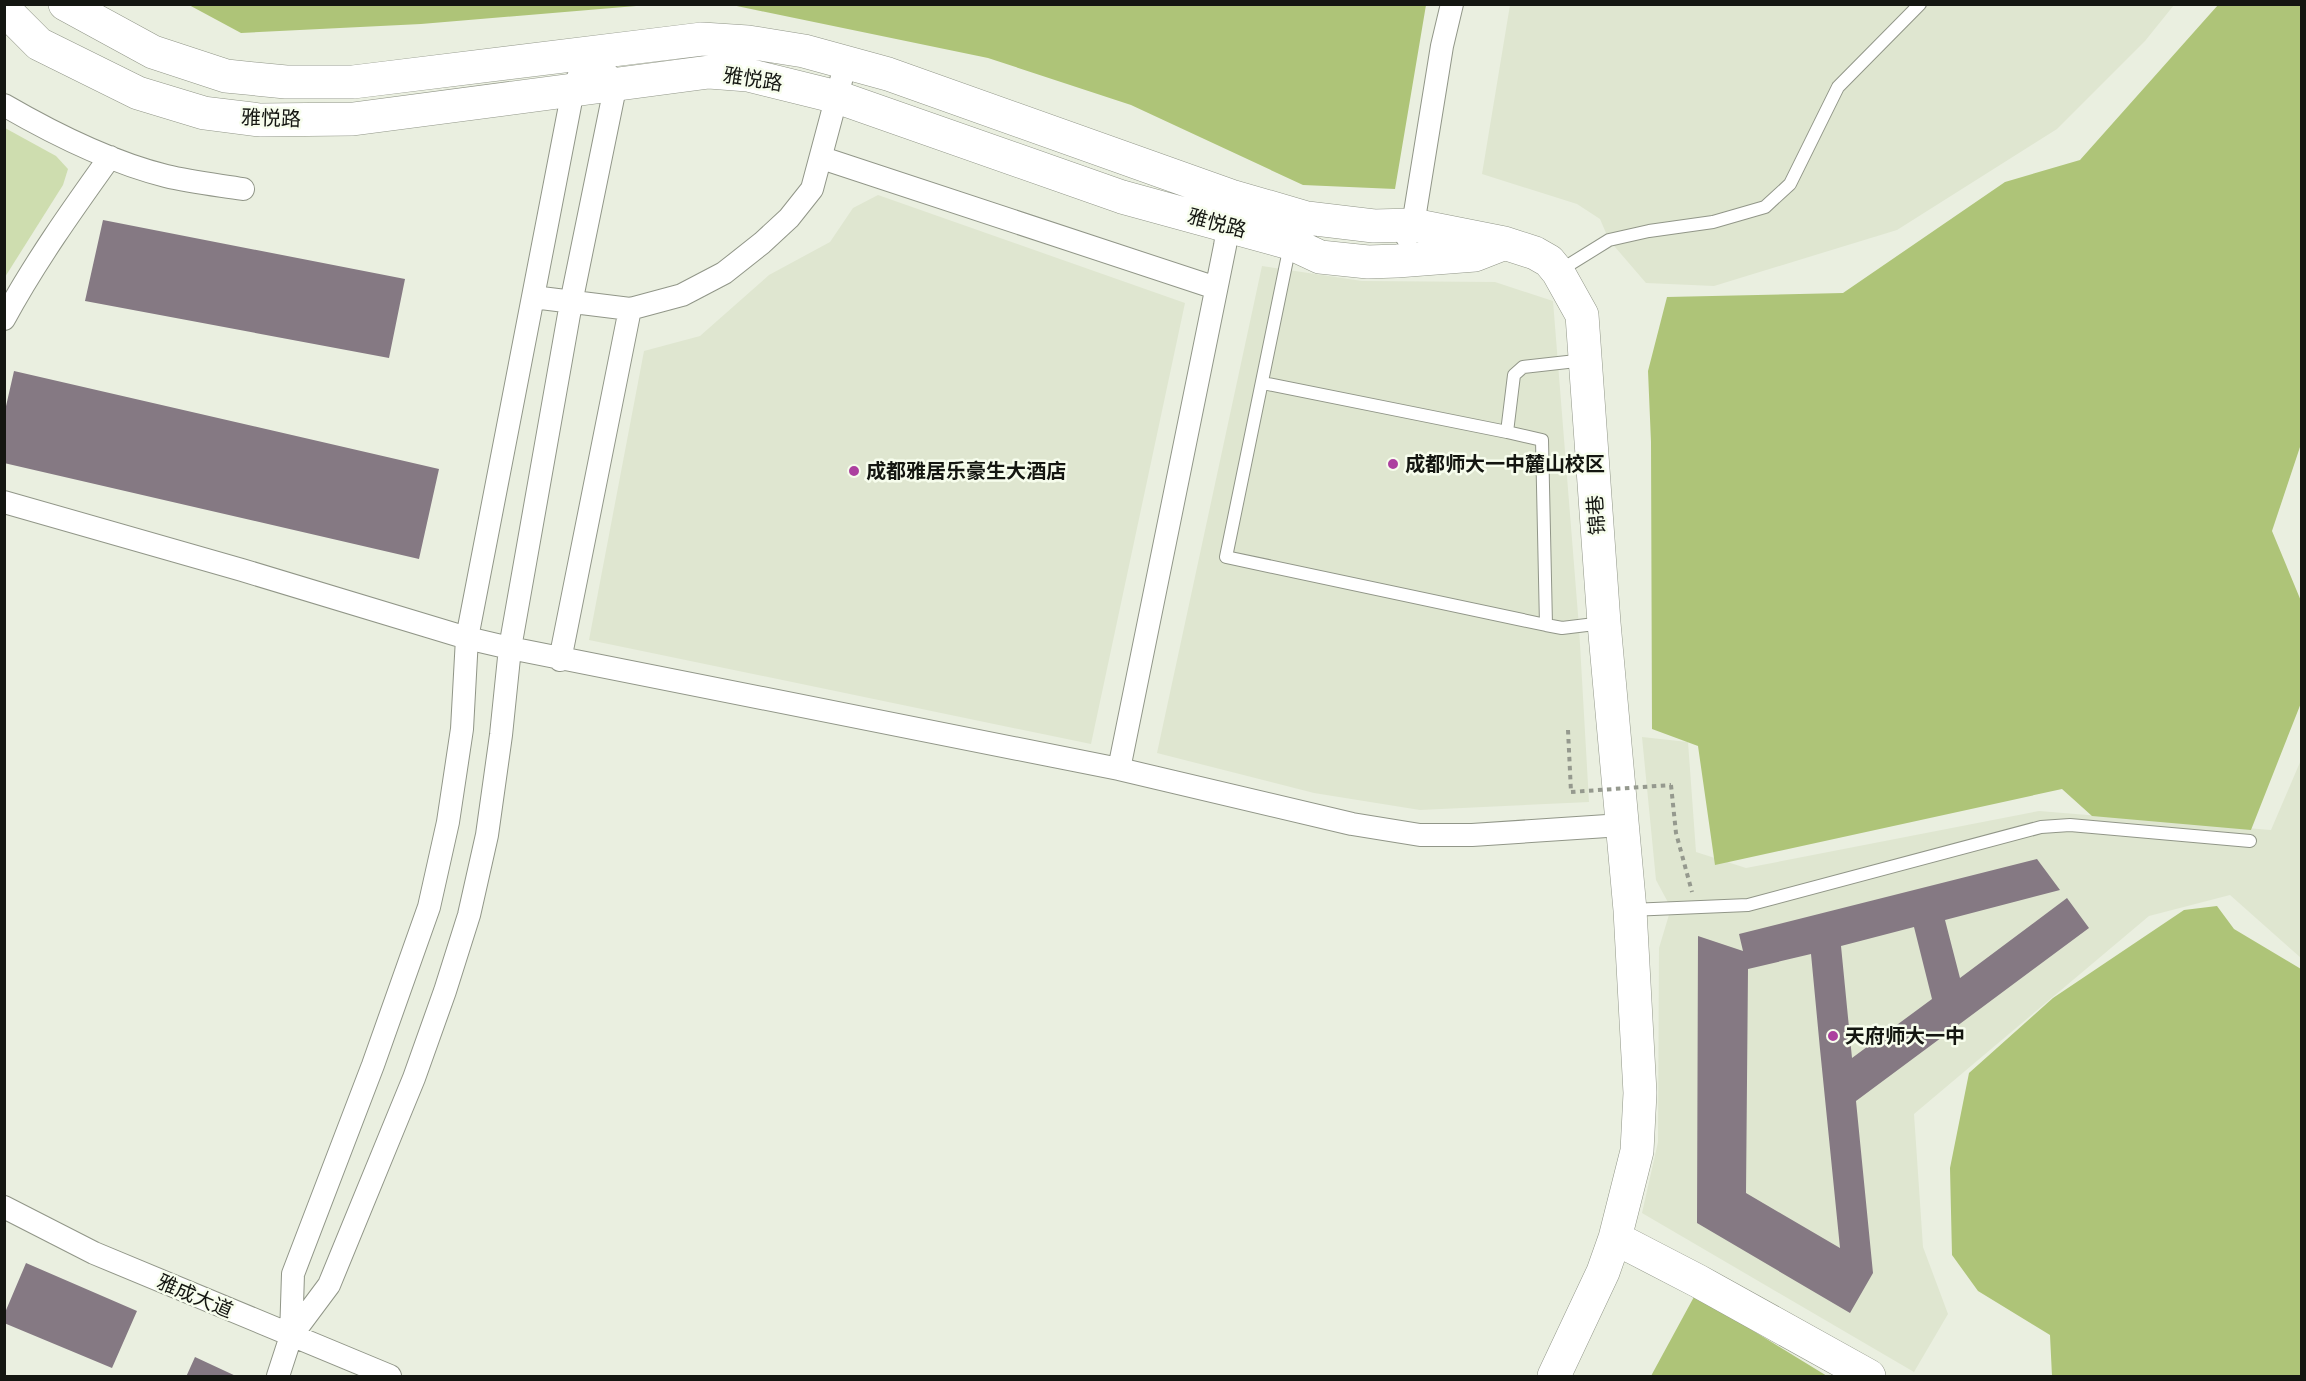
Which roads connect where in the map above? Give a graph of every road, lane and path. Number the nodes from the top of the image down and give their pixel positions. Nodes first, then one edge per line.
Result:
1 (65, 4) edge
2 (1452, 4) edge
3 (1920, 4) edge
4 (4, 9) edge
5 (588, 53) junction
6 (846, 62) junction
7 (616, 83) junction
8 (573, 90) junction
9 (837, 97) junction
10 (4, 105) edge
11 (110, 157) junction
12 (822, 158) junction
13 (243, 189) dead end
14 (1230, 211) junction
15 (1413, 225) junction
16 (1290, 243) junction
17 (1504, 243) junction
18 (1397, 261) junction
19 (1558, 272) junction
20 (1216, 288) junction
21 (533, 297) junction
22 (571, 303) junction
23 (630, 309) junction
24 (4, 319) edge
25 (1586, 360) junction
26 (1263, 383) junction
27 (1507, 432) junction
28 (4, 502) edge
29 (1604, 623) junction
30 (1546, 625) junction
31 (467, 638) junction
32 (510, 648) junction
33 (560, 660) junction
34 (1568, 730) dead end
35 (1119, 769) junction
36 (1622, 825) junction
37 (2250, 841) dead end
38 (1696, 907) junction
39 (1630, 910) junction
40 (4, 1207) edge
41 (1615, 1238) junction
42 (291, 1336) junction
43 (278, 1377) edge
44 (390, 1377) edge
45 (1554, 1377) edge
46 (1869, 1377) edge

1 - 5 street
2 - 15 street
3 - 19 lane
4 - 8 street, 雅悦路
5 - 6 street
5 - 7 street
5 - 8 street
6 - 9 street
6 - 14 street
7 - 8 street, 雅悦路
7 - 9 street, 雅悦路
7 - 22 street
8 - 21 street
9 - 12 street
9 - 14 street, 雅悦路
10 - 11 street
11 - 13 street
11 - 24 street
12 - 20 street
12 - 23 street
14 - 15 street, 锦巷
14 - 16 street, 雅悦路
14 - 20 street
15 - 17 street, 锦巷
15 - 18 street
16 - 18 street, 雅悦路
16 - 26 lane
17 - 18 street, 雅悦路
17 - 19 street, 锦巷
19 - 25 street, 锦巷
20 - 35 street
21 - 22 street
21 - 31 street
22 - 23 street
22 - 32 street
23 - 33 street
25 - 27 lane
25 - 29 street, 锦巷
26 - 27 lane
26 - 30 lane
27 - 30 lane
28 - 31 street
29 - 30 lane
29 - 36 street, 锦巷
31 - 32 street
31 - 42 street
32 - 33 street
32 - 42 street
33 - 35 street
34 - 38 path, bridge
35 - 36 street
36 - 39 street, 锦巷
37 - 38 lane
38 - 39 lane
39 - 41 street, 锦巷
40 - 42 street, 雅成大道
41 - 45 street, 锦巷
41 - 46 street
42 - 43 street
42 - 44 street, 雅成大道

